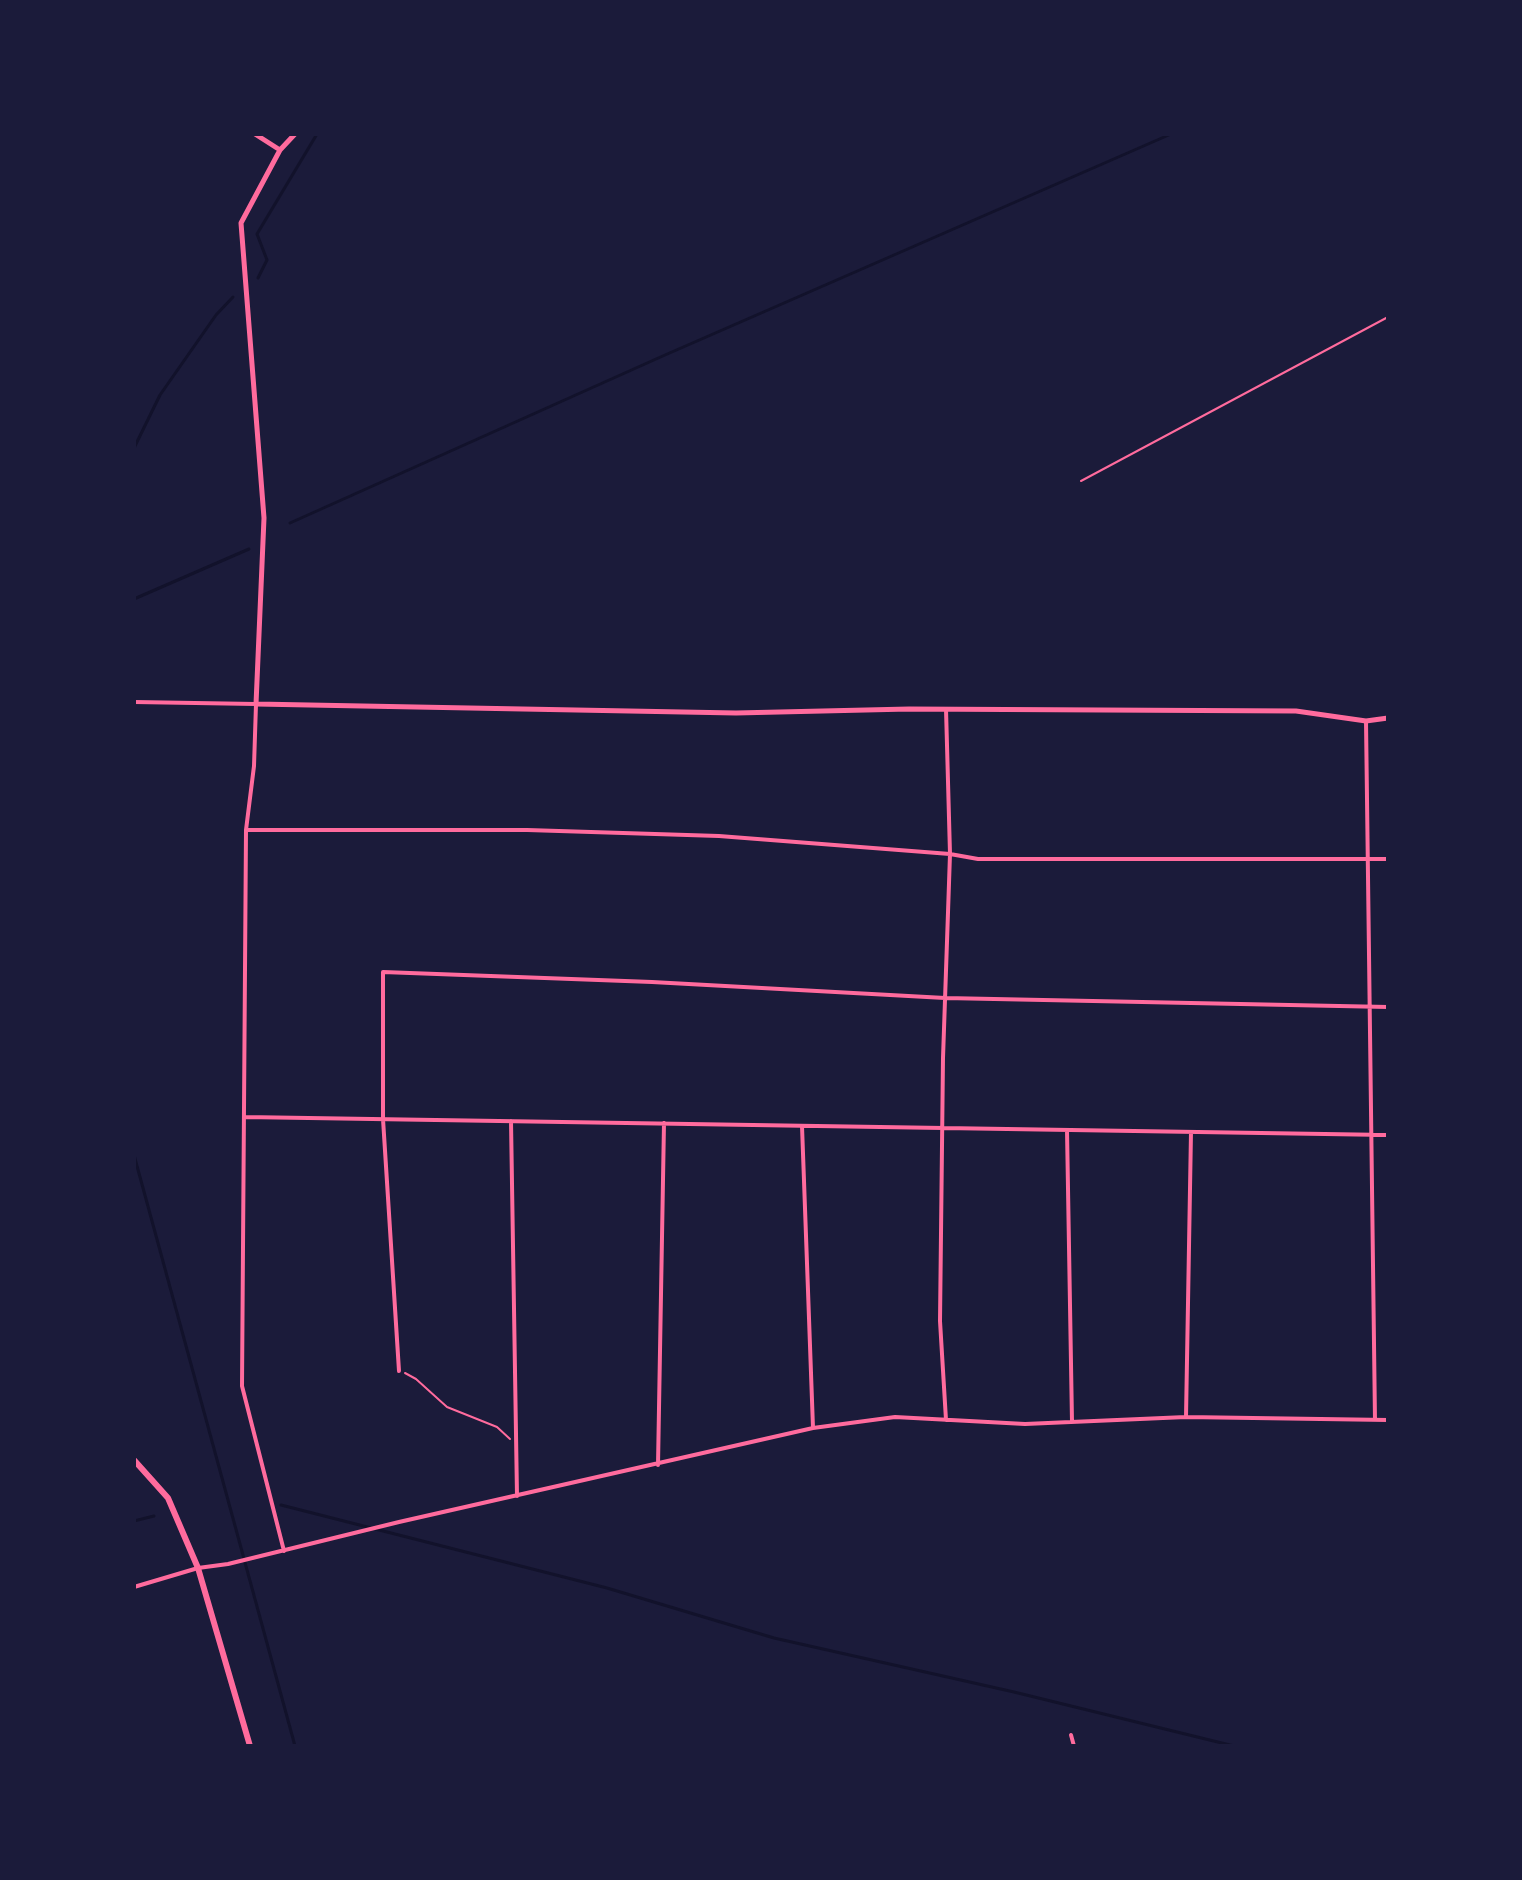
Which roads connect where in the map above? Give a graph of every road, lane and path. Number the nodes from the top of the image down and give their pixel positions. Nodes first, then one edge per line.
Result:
1 (255, 134) edge
2 (295, 134) edge
3 (280, 150) junction
4 (1388, 317) edge
5 (1081, 481) dead end
6 (134, 702) edge
7 (256, 704) junction
8 (946, 709) junction
9 (1388, 718) edge
10 (1366, 721) junction
11 (246, 830) junction
12 (950, 854) junction
13 (1366, 858) junction
14 (1388, 859) edge
15 (945, 998) junction
16 (1388, 1007) edge
17 (1368, 1008) junction
18 (245, 1117) junction
19 (383, 1119) junction
20 (511, 1121) junction
21 (664, 1123) junction
22 (802, 1126) junction
23 (942, 1128) junction
24 (1067, 1130) junction
25 (1191, 1132) junction
26 (1370, 1135) junction
27 (1388, 1135) edge
28 (399, 1371) joint
29 (1186, 1417) junction
30 (946, 1420) junction
31 (1375, 1420) junction
32 (1388, 1420) edge
33 (1072, 1422) junction
34 (813, 1428) junction
35 (516, 1445) junction
36 (134, 1460) edge
37 (658, 1465) junction
38 (517, 1496) junction
39 (284, 1551) junction
40 (198, 1568) junction
41 (134, 1587) edge
42 (1071, 1735) dead end
43 (250, 1746) edge
44 (1074, 1746) edge

1 - 3 street
2 - 3 street
3 - 7 street
4 - 5 lane
6 - 7 street
7 - 8 street
7 - 11 street
8 - 10 street
8 - 12 street
9 - 10 street
10 - 13 street
11 - 12 street
11 - 18 street
12 - 13 street
12 - 15 street
13 - 14 street
13 - 17 street
15 - 17 street
15 - 19 street
15 - 23 street
16 - 17 street
17 - 26 street
18 - 19 street
18 - 39 street
19 - 20 street
19 - 28 street
20 - 21 street
20 - 35 street
21 - 22 street
21 - 37 street
22 - 23 street
22 - 34 street
23 - 24 street
23 - 30 street
24 - 25 street
24 - 33 street
25 - 26 street
25 - 29 street
26 - 27 street
26 - 31 street
28 - 35 path
29 - 31 street
29 - 33 street
30 - 33 street
30 - 34 street
31 - 32 street
34 - 37 street
35 - 38 street
36 - 40 main road
37 - 38 street
38 - 39 street
39 - 40 street
40 - 41 street
40 - 43 main road
42 - 44 street

